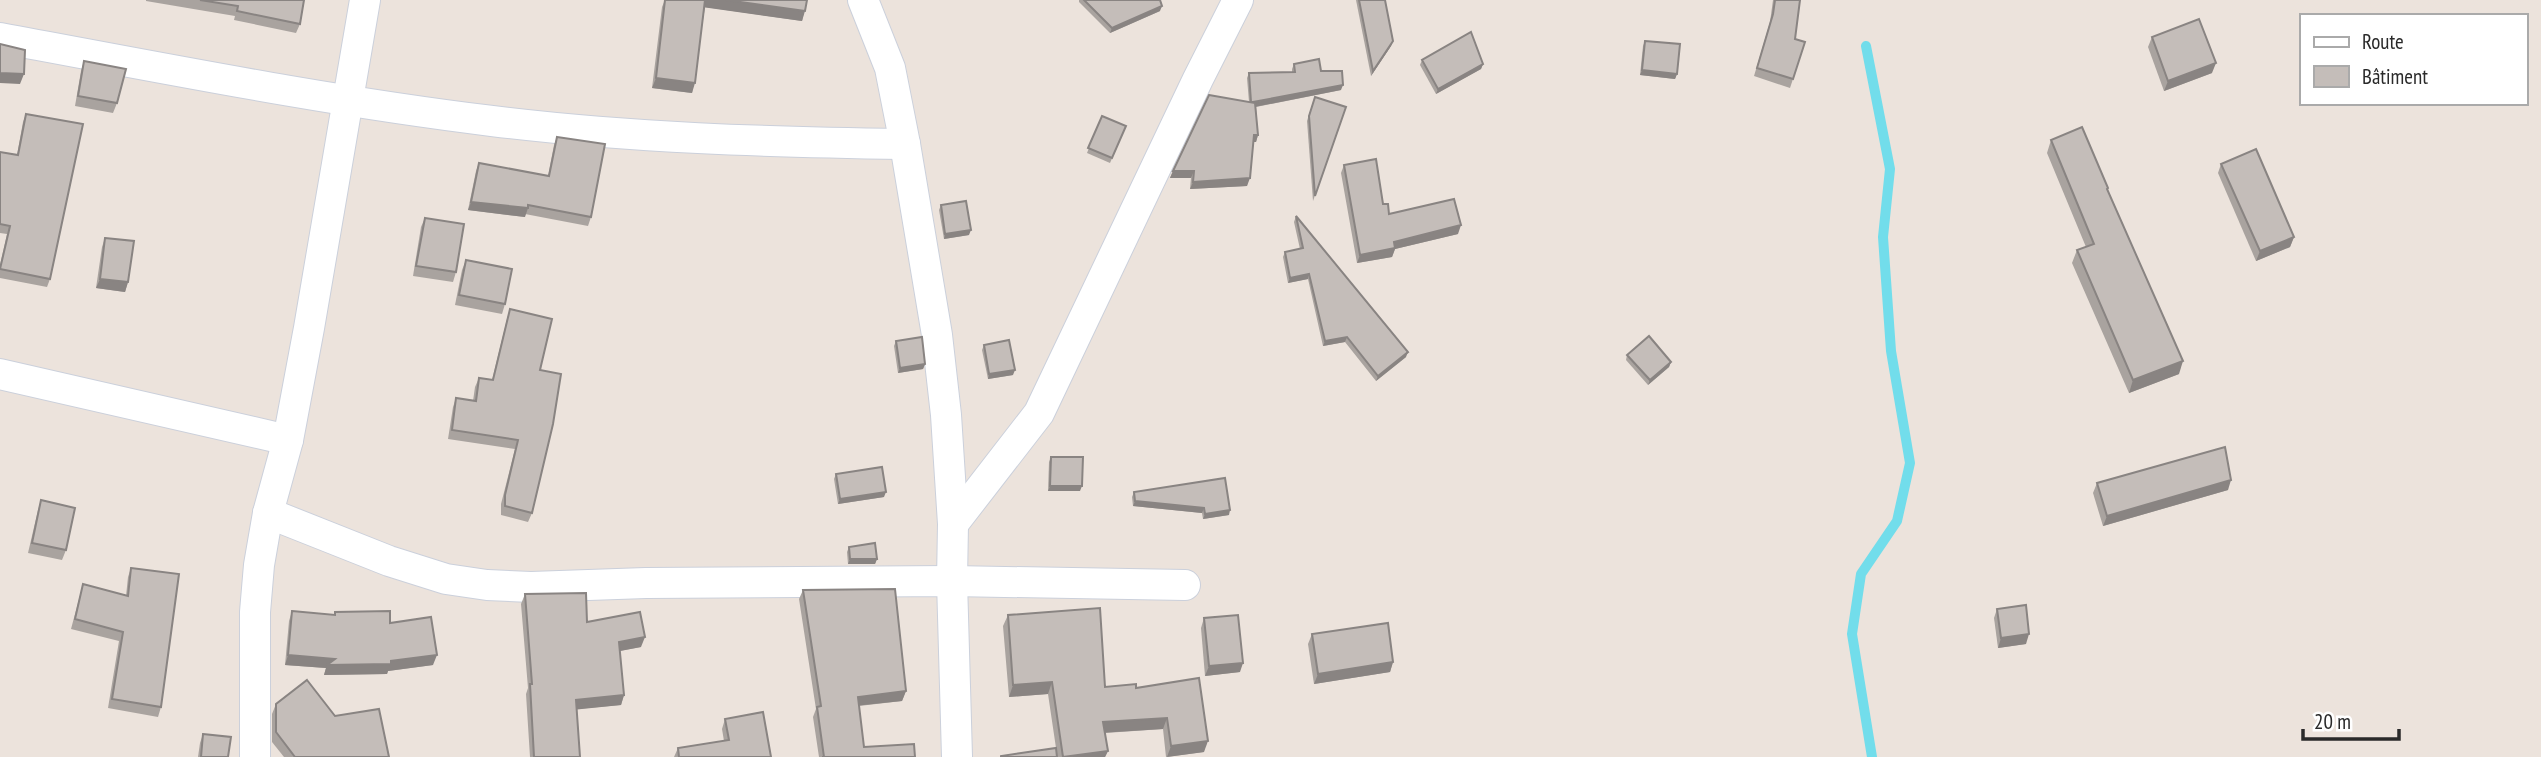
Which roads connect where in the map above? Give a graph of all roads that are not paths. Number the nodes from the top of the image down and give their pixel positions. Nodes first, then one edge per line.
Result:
1 (365, 0) edge
2 (863, 0) edge
3 (1238, 0) edge
4 (0, 38) edge
5 (348, 102) junction
6 (905, 144) junction
7 (0, 374) edge
8 (288, 440) junction
9 (268, 513) junction
10 (953, 524) junction
11 (952, 581) junction
12 (1185, 585) dead end
13 (255, 757) edge
14 (957, 757) edge

1 - 5 street
2 - 6 street
3 - 10 street
4 - 5 street
5 - 6 street
5 - 8 street
6 - 10 street
7 - 8 street
8 - 9 street
9 - 11 street
9 - 13 street
10 - 11 street
11 - 12 street
11 - 14 street

